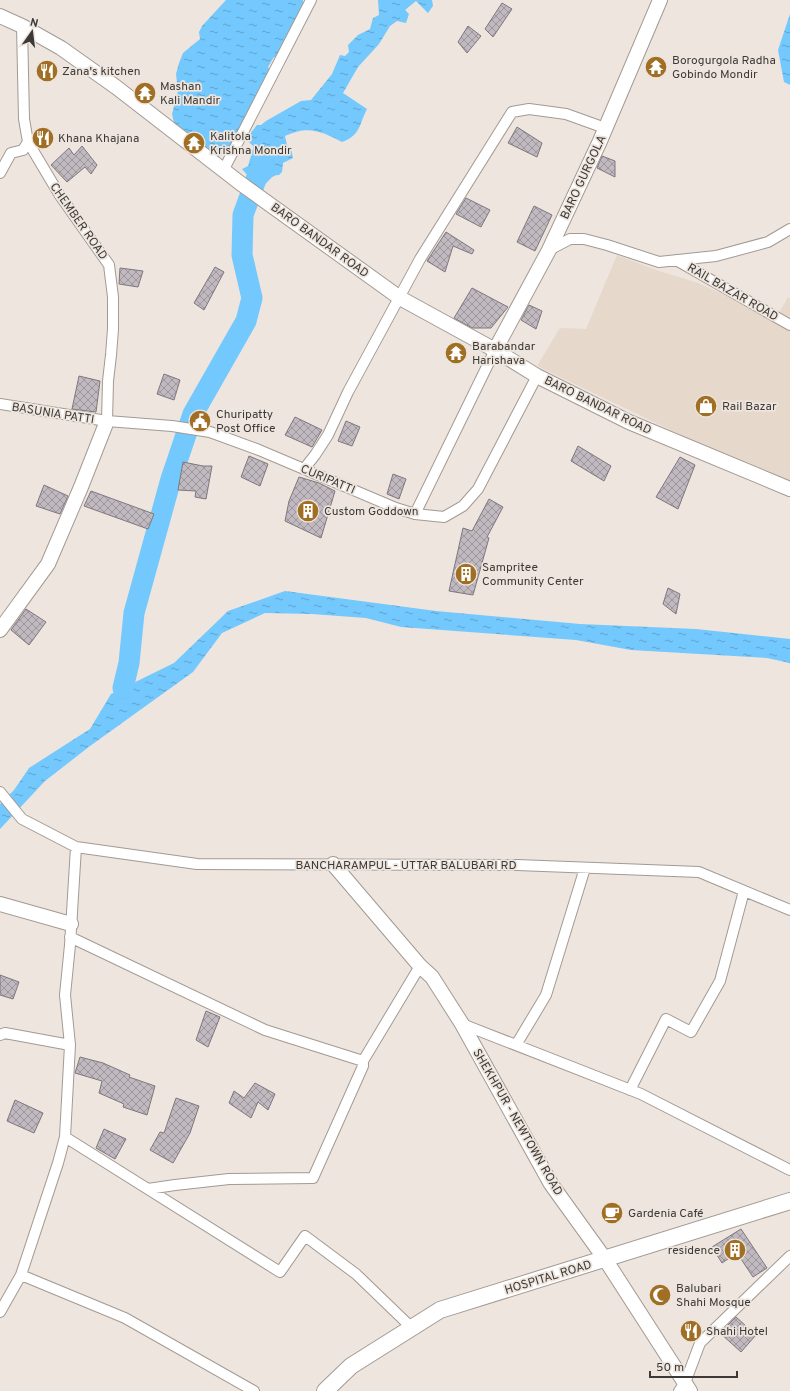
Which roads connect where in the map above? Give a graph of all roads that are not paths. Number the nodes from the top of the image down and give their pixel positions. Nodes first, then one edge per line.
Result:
1 (311, 0) edge
2 (660, 0) edge
3 (0, 16) edge
4 (22, 26) junction
5 (605, 128) junction
6 (28, 142) junction
7 (223, 170) junction
8 (0, 173) edge
9 (790, 229) edge
10 (549, 250) junction
11 (676, 260) junction
12 (400, 298) junction
13 (790, 325) edge
14 (495, 350) junction
15 (537, 376) junction
16 (0, 404) edge
17 (107, 421) junction
18 (172, 426) joint
19 (304, 469) junction
20 (790, 489) edge
21 (415, 514) junction
22 (0, 630) edge
23 (0, 792) edge
24 (76, 847) junction
25 (333, 864) junction
26 (585, 868) junction
27 (744, 891) junction
28 (0, 904) edge
29 (790, 910) edge
30 (71, 931) junction
31 (420, 966) junction
32 (462, 1024) junction
33 (0, 1035) edge
34 (70, 1045) junction
35 (516, 1045) junction
36 (363, 1061) junction
37 (630, 1090) junction
38 (65, 1136) junction
39 (790, 1170) edge
40 (148, 1189) junction
41 (790, 1201) edge
42 (790, 1256) edge
43 (605, 1259) junction
44 (21, 1275) junction
45 (0, 1312) edge
46 (412, 1328) junction
47 (685, 1388) edge
48 (254, 1391) edge
49 (325, 1391) edge

1 - 7 street
2 - 5 street, BARO GURGOLA
3 - 4 street, BARO BANDAR ROAD
4 - 6 street, CHEMBER ROAD
4 - 7 street, BARO BANDAR ROAD
5 - 10 street, BARO GURGOLA
5 - 12 street
6 - 8 street
6 - 17 street, CHEMBER ROAD
7 - 12 street, BARO BANDAR ROAD
9 - 11 street
10 - 11 street
10 - 14 street, BARO GURGOLA
11 - 13 street, RAIL BAZAR ROAD
12 - 14 street, BARO BANDAR ROAD
12 - 19 street
14 - 15 street, BARO BANDAR ROAD
14 - 21 street
15 - 20 street, BARO BANDAR ROAD
15 - 21 street, CURIPATTI
16 - 17 street, BASUNIA PATTI
17 - 18 street, BASUNIA PATTI
17 - 22 street
18 - 19 street, CURIPATTI
19 - 21 street, CURIPATTI
23 - 24 street, BANCHARAMPUL - UTTAR BALUBARI RD
24 - 25 street, BANCHARAMPUL - UTTAR BALUBARI RD
24 - 30 street
25 - 26 street, BANCHARAMPUL - UTTAR BALUBARI RD
25 - 31 street, SHEKHPUR - NEWTOWN ROAD
26 - 27 street, BANCHARAMPUL - UTTAR BALUBARI RD
26 - 35 street
27 - 29 street, BANCHARAMPUL - UTTAR BALUBARI RD
27 - 37 street
28 - 30 street
30 - 34 street
30 - 36 street
31 - 32 street, SHEKHPUR - NEWTOWN ROAD
31 - 36 street
32 - 35 street
32 - 43 street, SHEKHPUR - NEWTOWN ROAD
33 - 34 street
34 - 38 street
35 - 37 street
36 - 40 street
37 - 39 street
38 - 40 street
38 - 44 street
40 - 46 street
41 - 43 main road, HOSPITAL ROAD
42 - 47 street
43 - 46 main road, HOSPITAL ROAD
43 - 47 street, SHEKHPUR - NEWTOWN ROAD
44 - 45 street
44 - 48 street
46 - 49 main road, HOSPITAL ROAD

